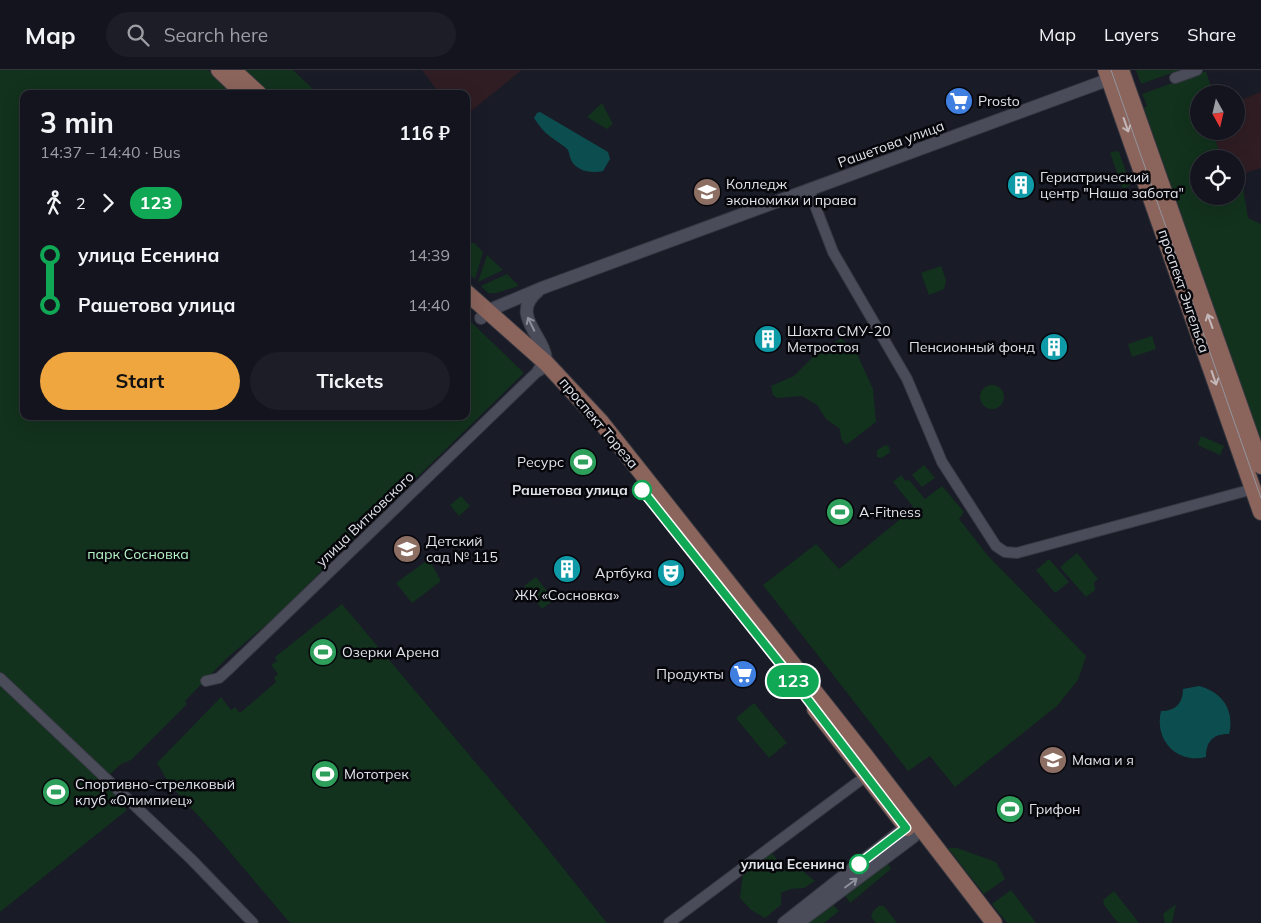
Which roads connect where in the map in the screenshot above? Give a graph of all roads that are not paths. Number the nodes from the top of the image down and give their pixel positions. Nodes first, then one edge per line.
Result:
1 (219, 70) edge
2 (234, 70) edge
3 (1197, 70) edge
4 (1115, 74) edge
5 (1175, 78) dead end
6 (240, 90) edge
7 (254, 90) edge
8 (809, 190) junction
9 (542, 288) junction
10 (470, 297) edge
11 (470, 307) edge
12 (484, 315) junction
13 (543, 367) junction
14 (1261, 466) edge
15 (1253, 489) junction
16 (1261, 512) edge
17 (0, 678) edge
18 (206, 681) dead end
19 (866, 776) junction
20 (912, 830) junction
21 (253, 923) edge
22 (669, 923) edge
23 (784, 923) edge
24 (798, 923) edge
25 (980, 923) edge
26 (994, 923) edge

1 - 6 main road
2 - 7 main road
3 - 5 street
4 - 8 street, Рашетова улица
14 -> 4 main road, проспект Энгельса
4 -> 15 main road, проспект Энгельса
8 - 9 street, Рашетова улица
8 - 15 street
9 - 12 street, Рашетова улица
13 -> 9 street
10 - 12 main road, проспект Тореза
11 - 12 main road, проспект Тореза
12 - 13 main road, проспект Тореза
13 - 18 street, улица Витковского
13 - 19 main road, проспект Тореза
13 - 20 main road, проспект Тореза
15 - 16 main road, проспект Энгельса
17 - 21 street
19 - 20 main road, проспект Тореза
19 - 22 street
20 - 23 street
24 -> 20 street
20 - 25 main road, проспект Тореза
20 - 26 main road, проспект Тореза

